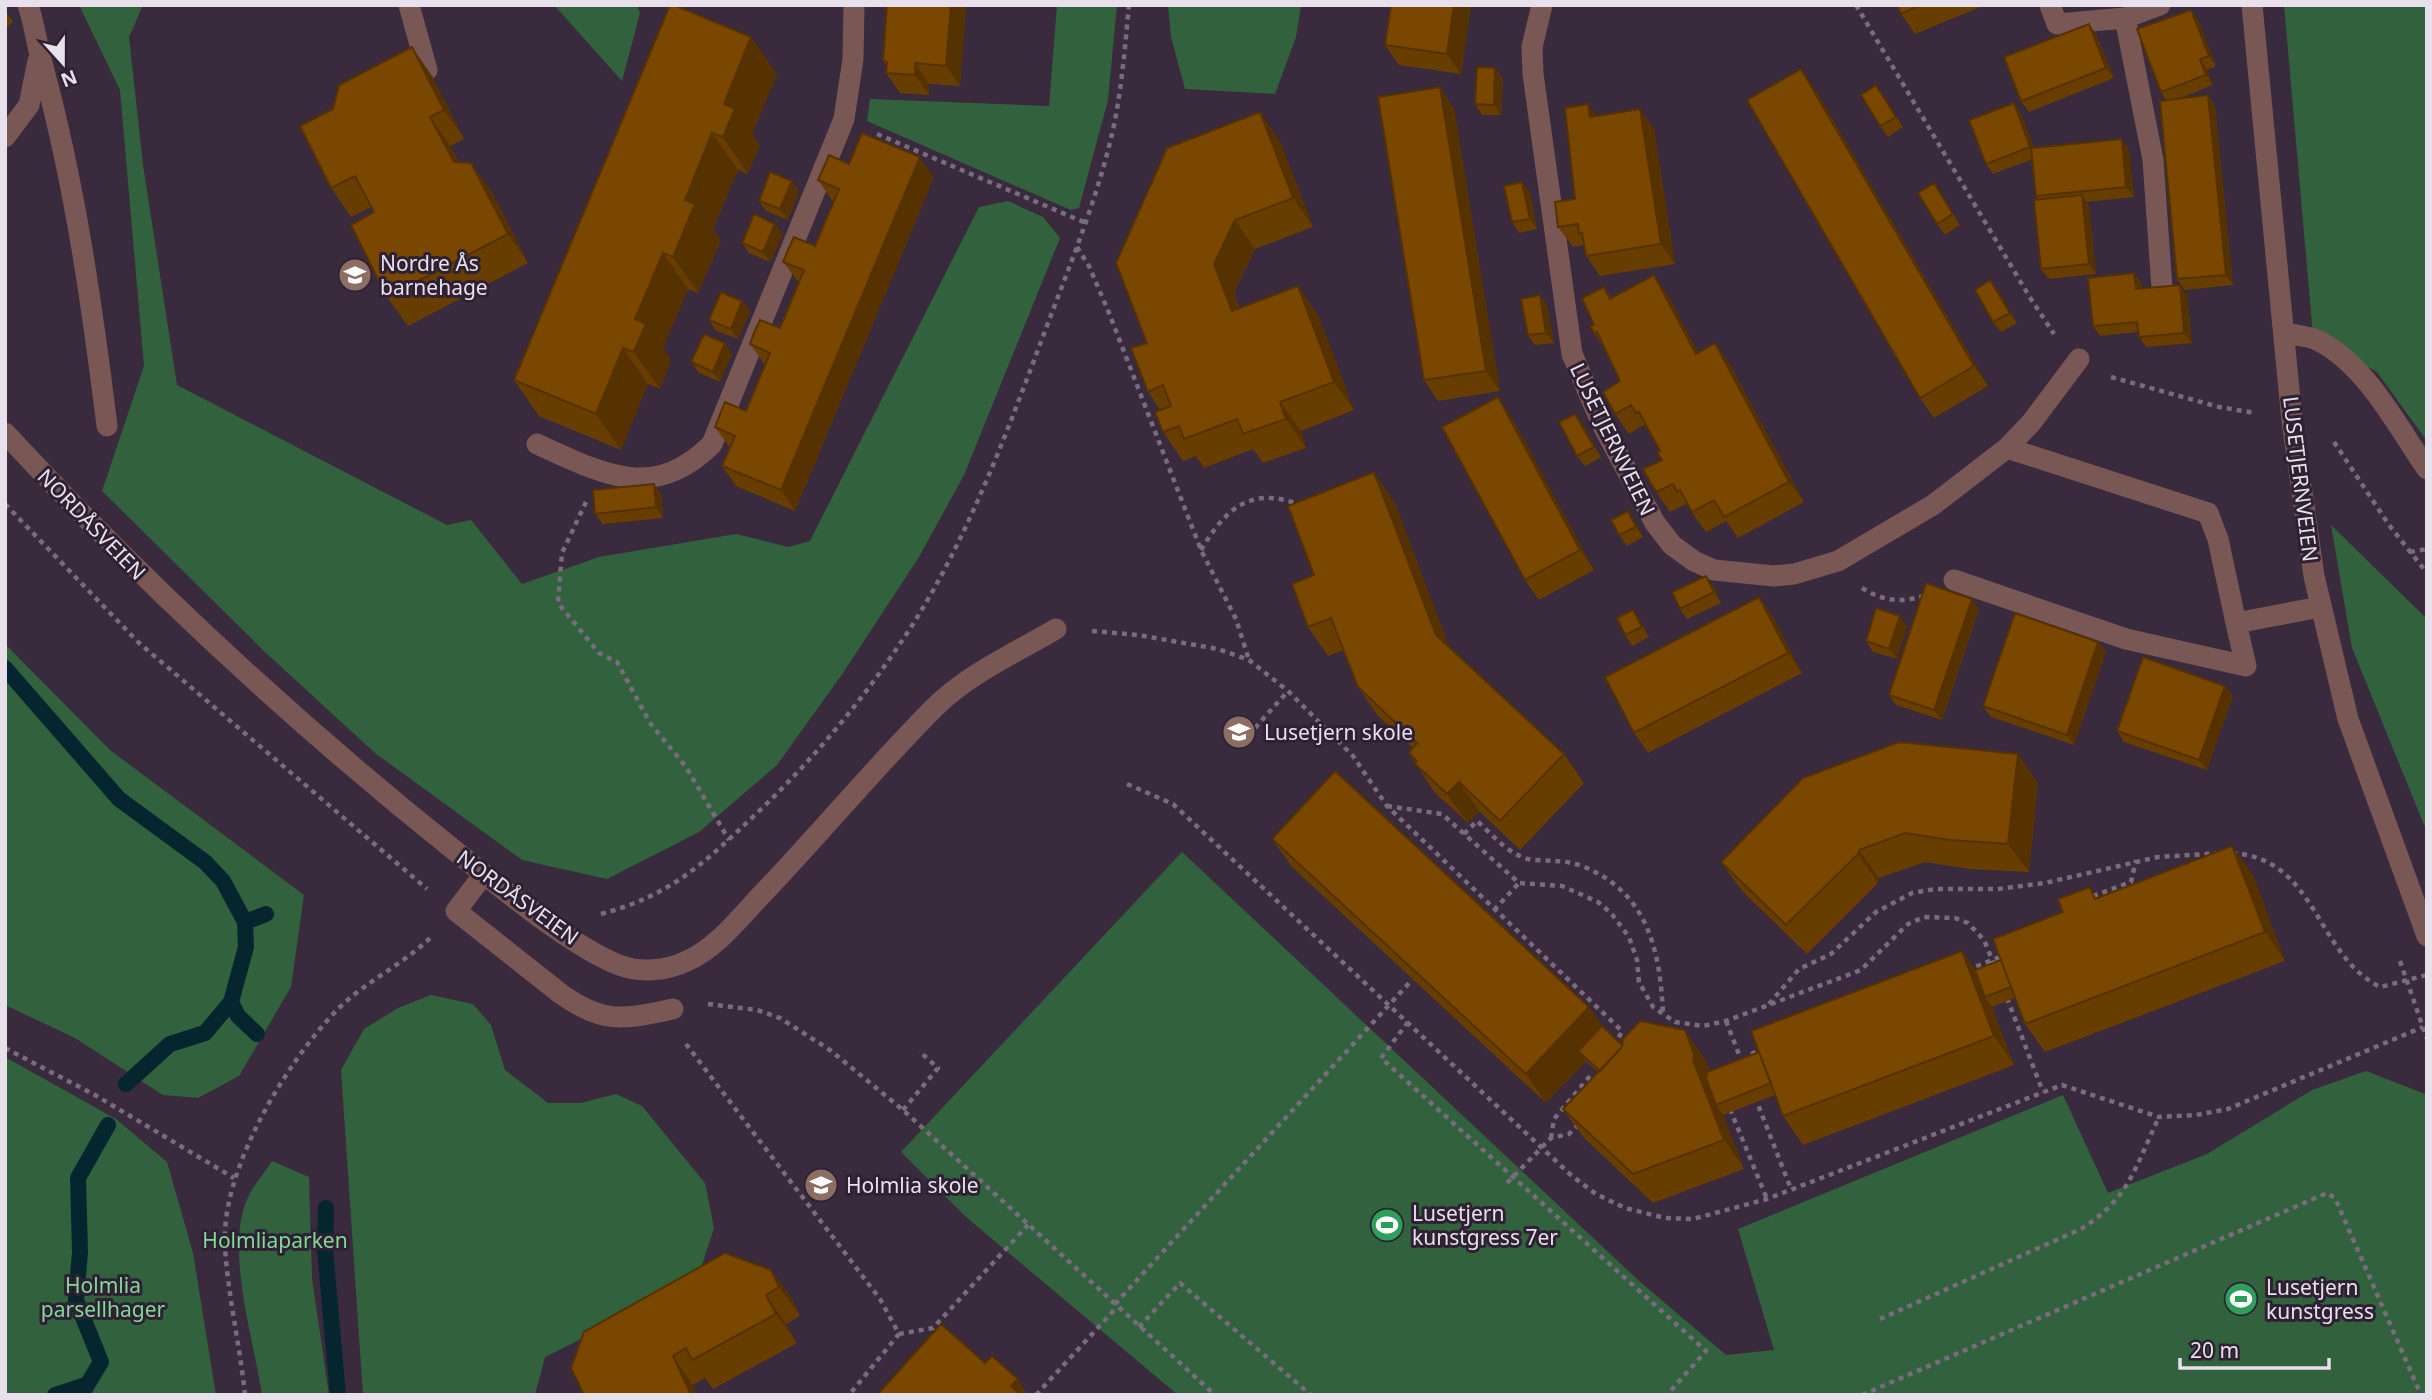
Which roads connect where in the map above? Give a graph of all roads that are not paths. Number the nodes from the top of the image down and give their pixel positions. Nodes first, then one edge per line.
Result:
1 (28, 5) edge
2 (409, 5) edge
3 (855, 5) edge
4 (1542, 5) edge
5 (2160, 5) edge
6 (2252, 5) edge
7 (2053, 14) edge
8 (2125, 18) junction
9 (40, 55) junction
10 (427, 70) edge
11 (5, 137) edge
12 (2162, 288) edge
13 (2285, 333) junction
14 (2079, 359) road end
15 (107, 426) dead end
16 (5, 433) edge
17 (537, 444) dead end
18 (2007, 449) junction
19 (2427, 470) edge
20 (1954, 580) road end
21 (2320, 607) junction
22 (2236, 623) junction
23 (1056, 629) road end
24 (484, 874) junction
25 (2427, 936) edge
26 (673, 1009) road end

1 - 9 street
2 - 10 street
3 - 17 street
4 - 18 street, LUSETJERNVEIEN
5 - 8 street
6 - 13 street, LUSETJERNVEIEN
7 - 8 street
8 - 12 street
9 - 11 street
9 - 15 street
13 - 19 street
13 - 21 street, LUSETJERNVEIEN
14 - 18 street, LUSETJERNVEIEN
16 - 24 street, NORDÅSVEIEN
18 - 22 street
20 - 22 street
21 - 22 street
21 - 25 street, LUSETJERNVEIEN
23 - 24 street, NORDÅSVEIEN
24 - 26 street

